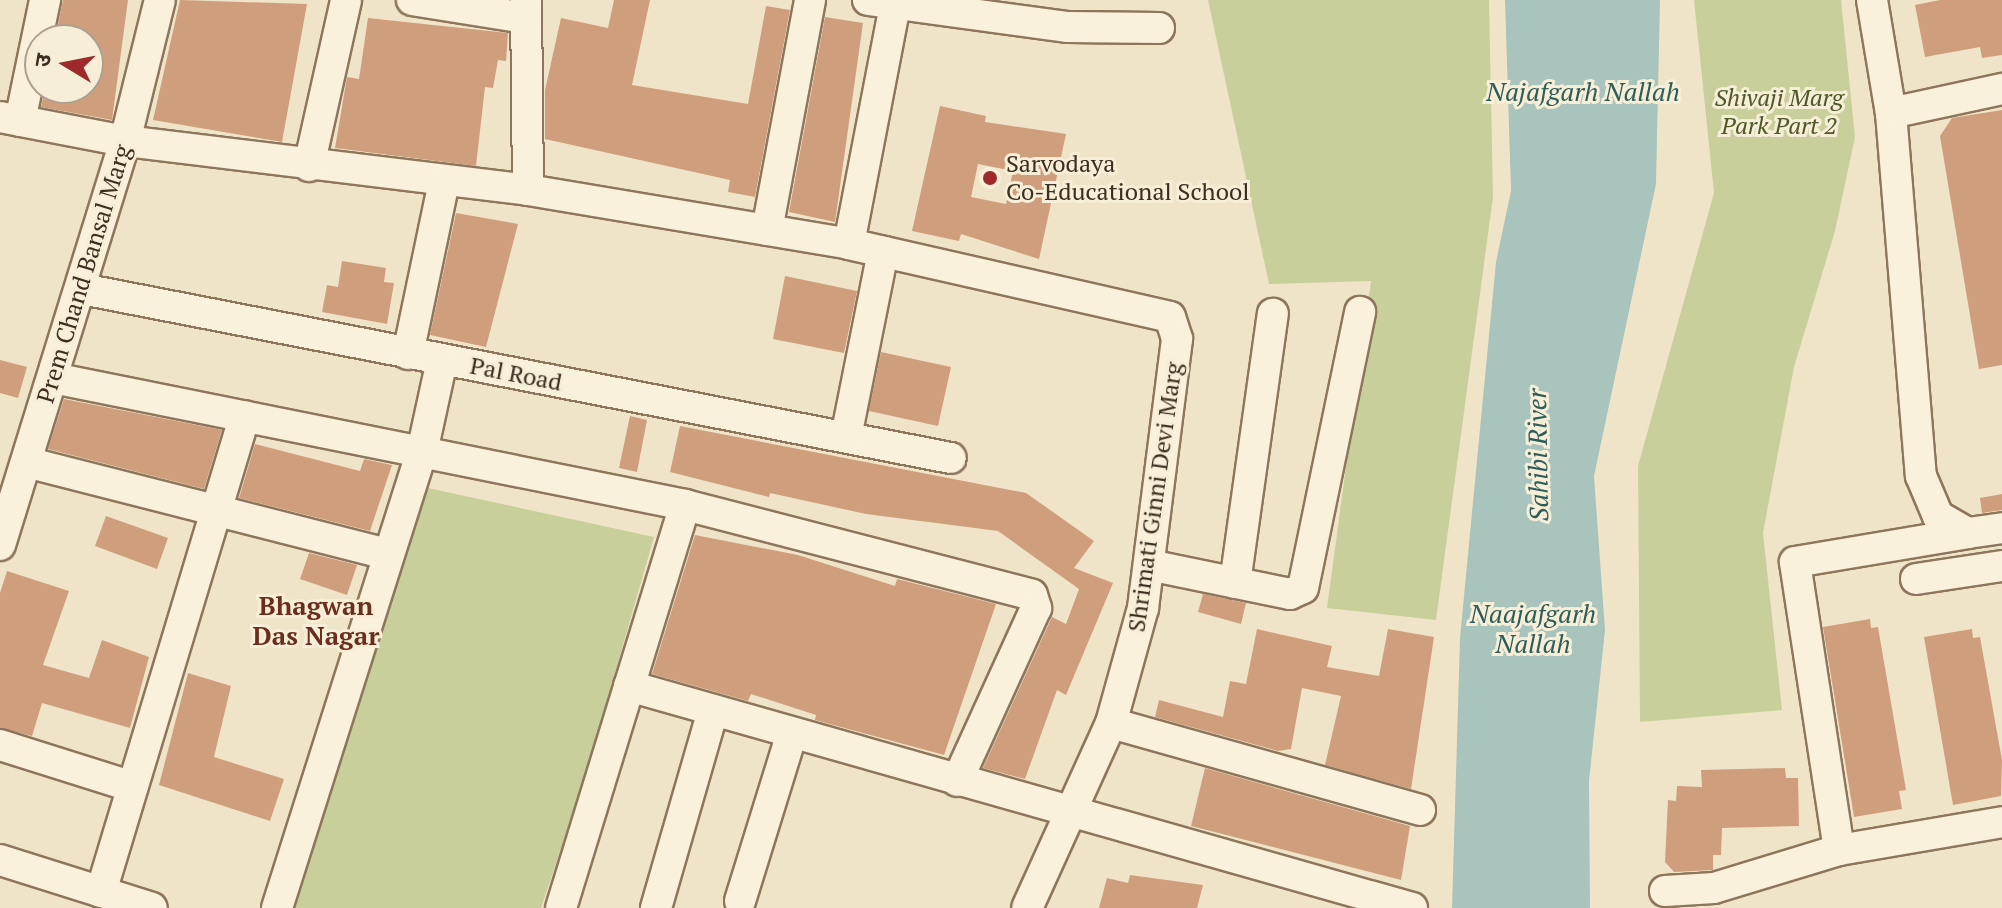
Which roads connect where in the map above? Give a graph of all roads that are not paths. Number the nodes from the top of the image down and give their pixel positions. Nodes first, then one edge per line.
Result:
1 (45, 0) edge
2 (160, 0) edge
3 (346, 0) edge
4 (412, 0) edge
5 (810, 0) edge
6 (1872, 0) edge
7 (887, 3) edge
8 (526, 9) edge
9 (1159, 28) dead end
10 (2002, 89) edge
11 (1891, 113) junction
12 (10, 119) edge
13 (125, 141) junction
14 (309, 166) junction
15 (444, 181) junction
16 (528, 190) junction
17 (767, 230) junction
18 (849, 244) junction
19 (883, 252) junction
20 (82, 289) junction
21 (1360, 312) dead end
22 (1273, 314) dead end
23 (408, 354) junction
24 (442, 360) junction
25 (53, 378) junction
26 (245, 416) junction
27 (846, 437) junction
28 (422, 452) junction
29 (951, 458) dead end
30 (26, 462) junction
31 (685, 505) junction
32 (217, 510) junction
33 (2002, 528) edge
34 (1968, 533) junction
35 (0, 545) edge
36 (388, 554) junction
37 (1149, 565) junction
38 (2002, 566) edge
39 (1916, 579) dead end
40 (1235, 583) junction
41 (629, 686) junction
42 (713, 710) junction
43 (1111, 723) junction
44 (792, 733) junction
45 (0, 745) edge
46 (957, 781) junction
47 (133, 787) junction
48 (1420, 810) dead end
49 (1068, 814) junction
50 (2002, 822) edge
51 (1839, 850) junction
52 (0, 860) edge
53 (1665, 891) dead end
54 (101, 892) junction
55 (740, 901) dead end
56 (152, 908) edge
57 (277, 908) edge
58 (561, 908) edge
59 (656, 908) edge
60 (1027, 908) edge
61 (1412, 908) edge

1 - 12 street
2 - 13 street, Prem Chand Bansal Marg
3 - 14 street
4 - 8 street
5 - 17 street
6 - 11 street
7 - 9 street
7 - 18 street
8 - 16 street
10 - 11 street
11 - 34 street
12 - 13 street
13 - 14 street
13 - 20 street, Prem Chand Bansal Marg
14 - 15 street
15 - 16 street
15 - 23 street
16 - 17 street
17 - 18 street
18 - 19 street
19 - 27 street
19 - 37 street, Shrimati Ginni Devi Marg
20 - 23 street, Pal Road
20 - 25 street, Prem Chand Bansal Marg
21 - 40 street
22 - 40 street
23 - 24 street, Pal Road
24 - 27 street, Pal Road
24 - 28 street
25 - 26 street
25 - 30 street, Prem Chand Bansal Marg
26 - 28 street
26 - 32 street
27 - 29 street, Pal Road
28 - 31 street
28 - 36 street
30 - 32 street
30 - 35 street, Prem Chand Bansal Marg
31 - 41 street
31 - 46 street
32 - 36 street
32 - 47 street
33 - 34 street
34 - 51 street
36 - 57 street
37 - 40 street
37 - 43 street, Shrimati Ginni Devi Marg
38 - 39 street
41 - 42 street
41 - 58 street
42 - 44 street
42 - 59 street
43 - 48 street
43 - 49 street, Shrimati Ginni Devi Marg
44 - 46 street
44 - 55 street
45 - 47 street
46 - 49 street
47 - 54 street
49 - 60 street, Shrimati Ginni Devi Marg
49 - 61 street
50 - 51 street
51 - 53 street
52 - 54 street
54 - 56 street

